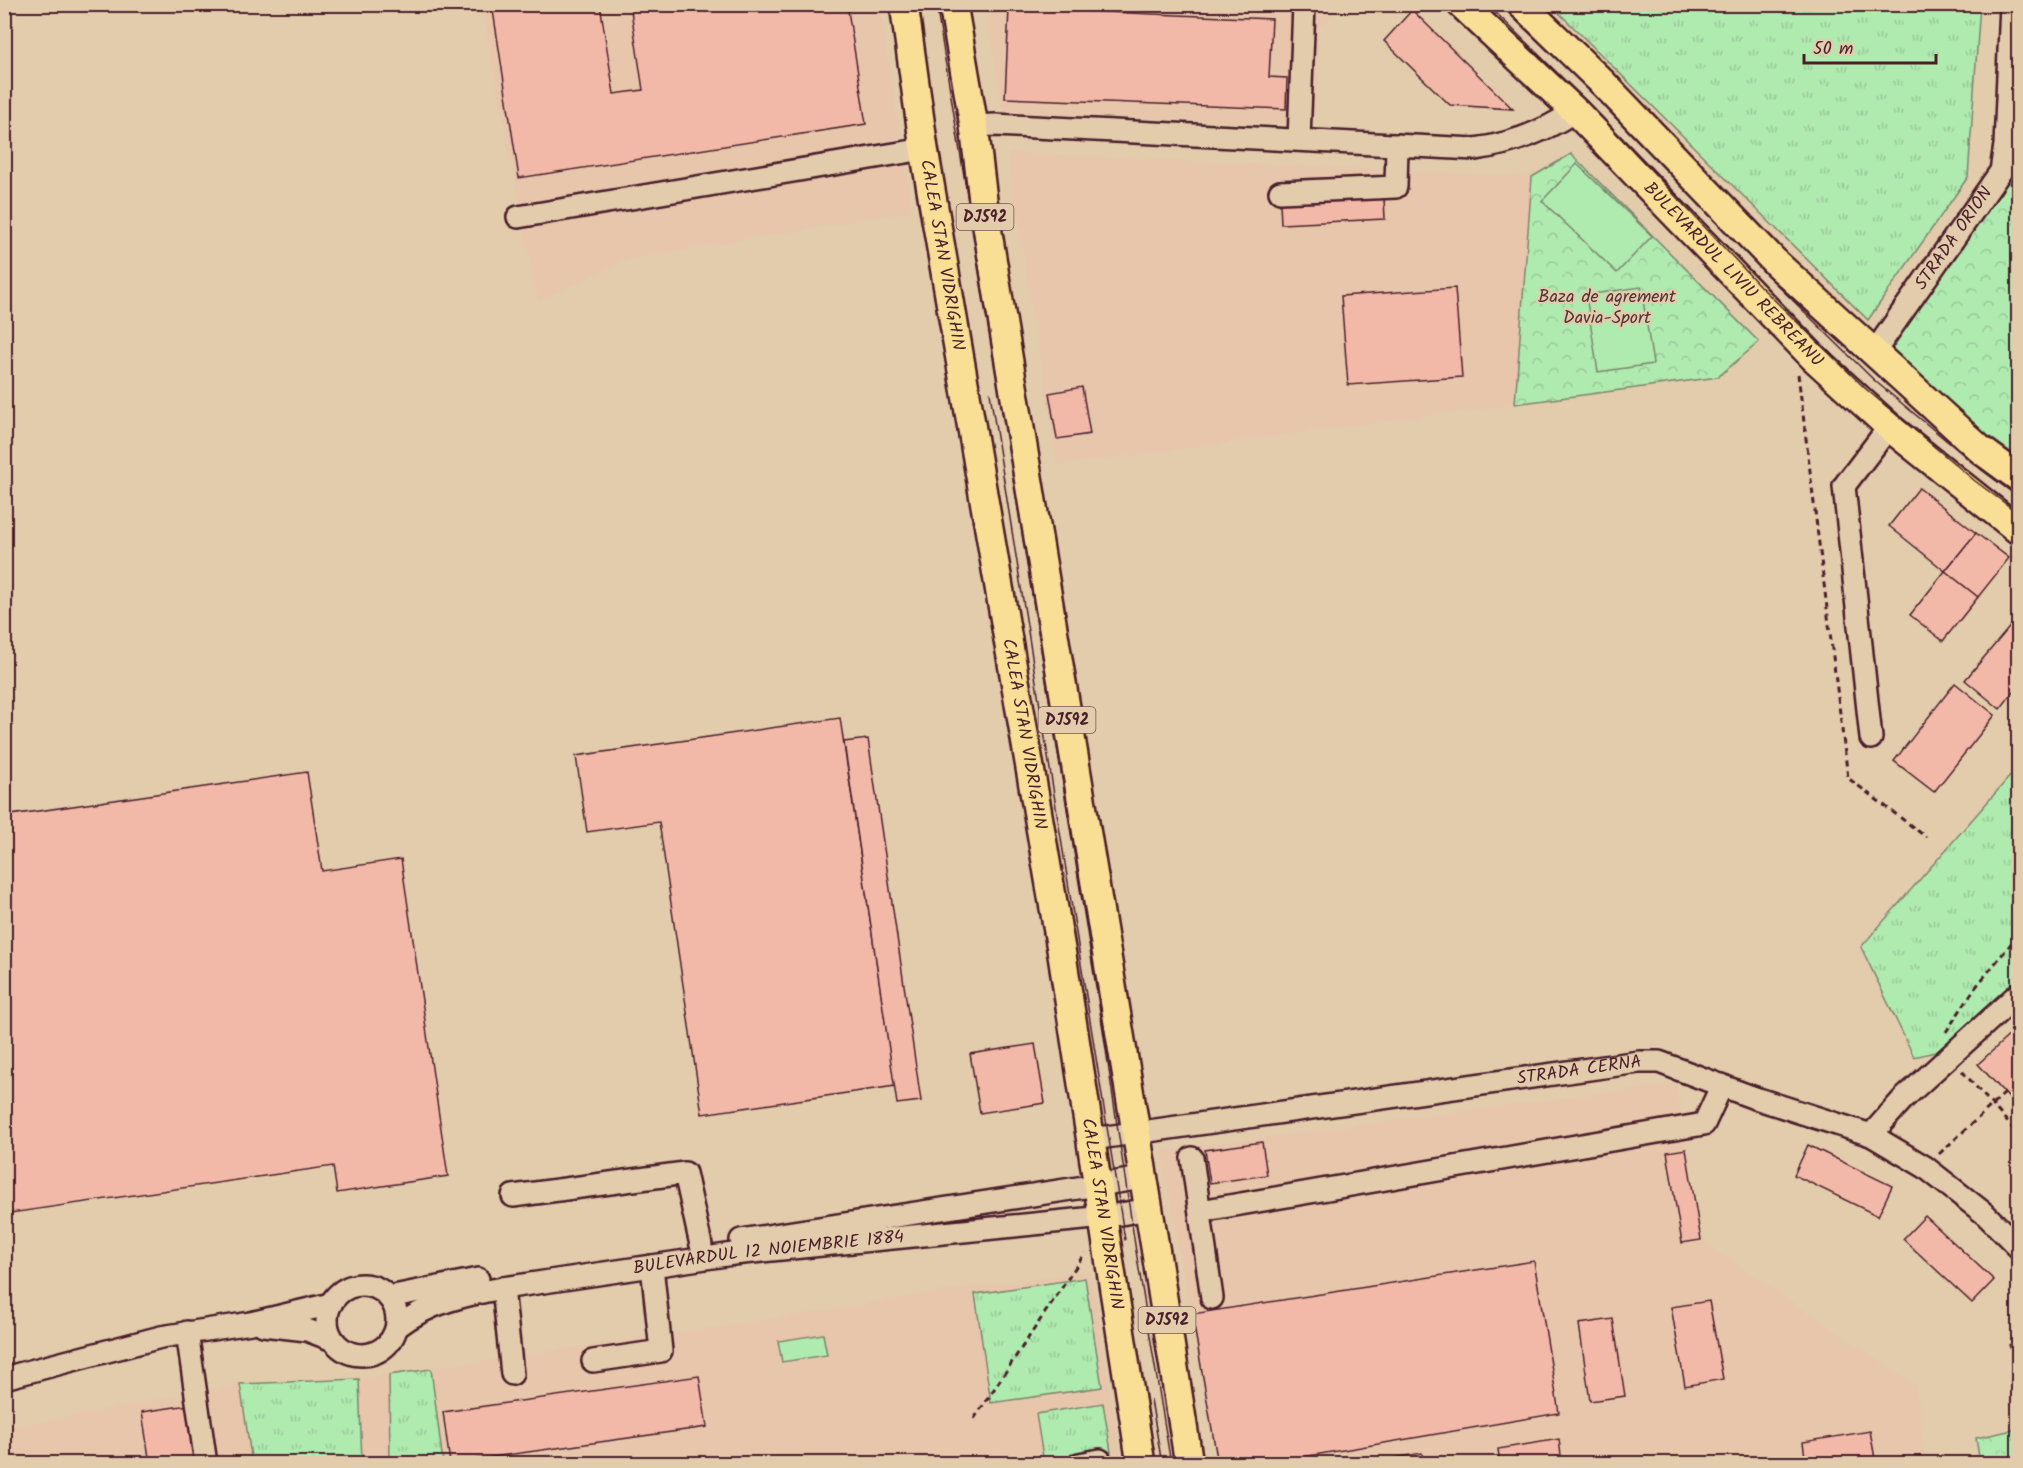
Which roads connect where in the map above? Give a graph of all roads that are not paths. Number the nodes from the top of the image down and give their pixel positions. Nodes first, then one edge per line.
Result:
1 (904, 4) edge
2 (1304, 4) edge
3 (1461, 4) edge
4 (1521, 4) edge
5 (2011, 4) edge
6 (955, 7) edge
7 (1575, 111) junction
8 (974, 126) junction
9 (1299, 140) junction
10 (1397, 145) junction
11 (2012, 148) edge
12 (924, 149) junction
13 (1280, 192) dead end
14 (518, 217) dead end
15 (1873, 354) junction
16 (1890, 428) junction
17 (2019, 477) edge
18 (2019, 530) edge
19 (1870, 738) dead end
20 (2019, 994) edge
21 (1722, 1085) junction
22 (1135, 1133) junction
23 (1870, 1135) junction
24 (1092, 1139) junction
25 (1192, 1158) dead end
26 (1143, 1178) junction
27 (1099, 1185) junction
28 (513, 1196) dead end
29 (1149, 1209) junction
30 (1200, 1211) junction
31 (1104, 1217) junction
32 (701, 1245) junction
33 (2019, 1247) edge
34 (652, 1266) junction
35 (503, 1288) junction
36 (389, 1297) junction
37 (1212, 1298) dead end
38 (331, 1304) junction
39 (251, 1323) junction
40 (397, 1327) junction
41 (187, 1332) junction
42 (333, 1340) junction
43 (593, 1361) dead end
44 (512, 1374) dead end
45 (4, 1378) edge
46 (207, 1464) edge
47 (1079, 1464) edge
48 (1101, 1464) edge
49 (1142, 1464) edge
50 (1189, 1464) edge

1 - 12 main road, CALEA STAN VIDRIGHIN / DJ592
2 - 9 street
3 - 7 main road, BULEVARDUL LIVIU REBREANU
4 - 15 main road
5 - 11 street, STRADA ORION
6 - 8 main road, DJ592
7 - 10 street
7 - 16 main road, BULEVARDUL LIVIU REBREANU
8 - 9 street
8 - 22 main road, DJ592
9 - 10 street
10 - 13 street
11 - 15 street, STRADA ORION
12 - 14 street
12 - 24 main road, CALEA STAN VIDRIGHIN / DJ592
15 - 17 main road
16 - 18 main road, BULEVARDUL LIVIU REBREANU
16 - 19 street
20 - 23 street
21 - 22 street, STRADA CERNA
21 - 23 street, STRADA CERNA
21 - 30 street
22 - 24 street, STRADA CERNA
22 - 26 main road, DJ592
23 - 33 street, STRADA CERNA
24 - 27 main road, CALEA STAN VIDRIGHIN / DJ592
25 - 30 street
26 - 27 street, BULEVARDUL 12 NOIEMBRIE 1884
26 - 29 main road, DJ592
27 - 31 main road, CALEA STAN VIDRIGHIN / DJ592
27 - 32 street, BULEVARDUL 12 NOIEMBRIE 1884
28 - 32 street
29 - 31 street, BULEVARDUL 12 NOIEMBRIE 1884
29 - 50 main road, DJ592
30 - 37 street
31 - 34 street, BULEVARDUL 12 NOIEMBRIE 1884
31 - 49 main road, CALEA STAN VIDRIGHIN / DJ592
32 - 36 street, BULEVARDUL 12 NOIEMBRIE 1884
34 - 35 street, BULEVARDUL 12 NOIEMBRIE 1884
34 - 43 street
35 - 40 street, BULEVARDUL 12 NOIEMBRIE 1884
35 - 44 street
36 - 38 street
36 - 40 street
38 - 39 street
38 - 42 street
39 - 41 street
39 - 42 street
40 - 42 street
41 - 45 street
41 - 46 street
47 - 48 street

